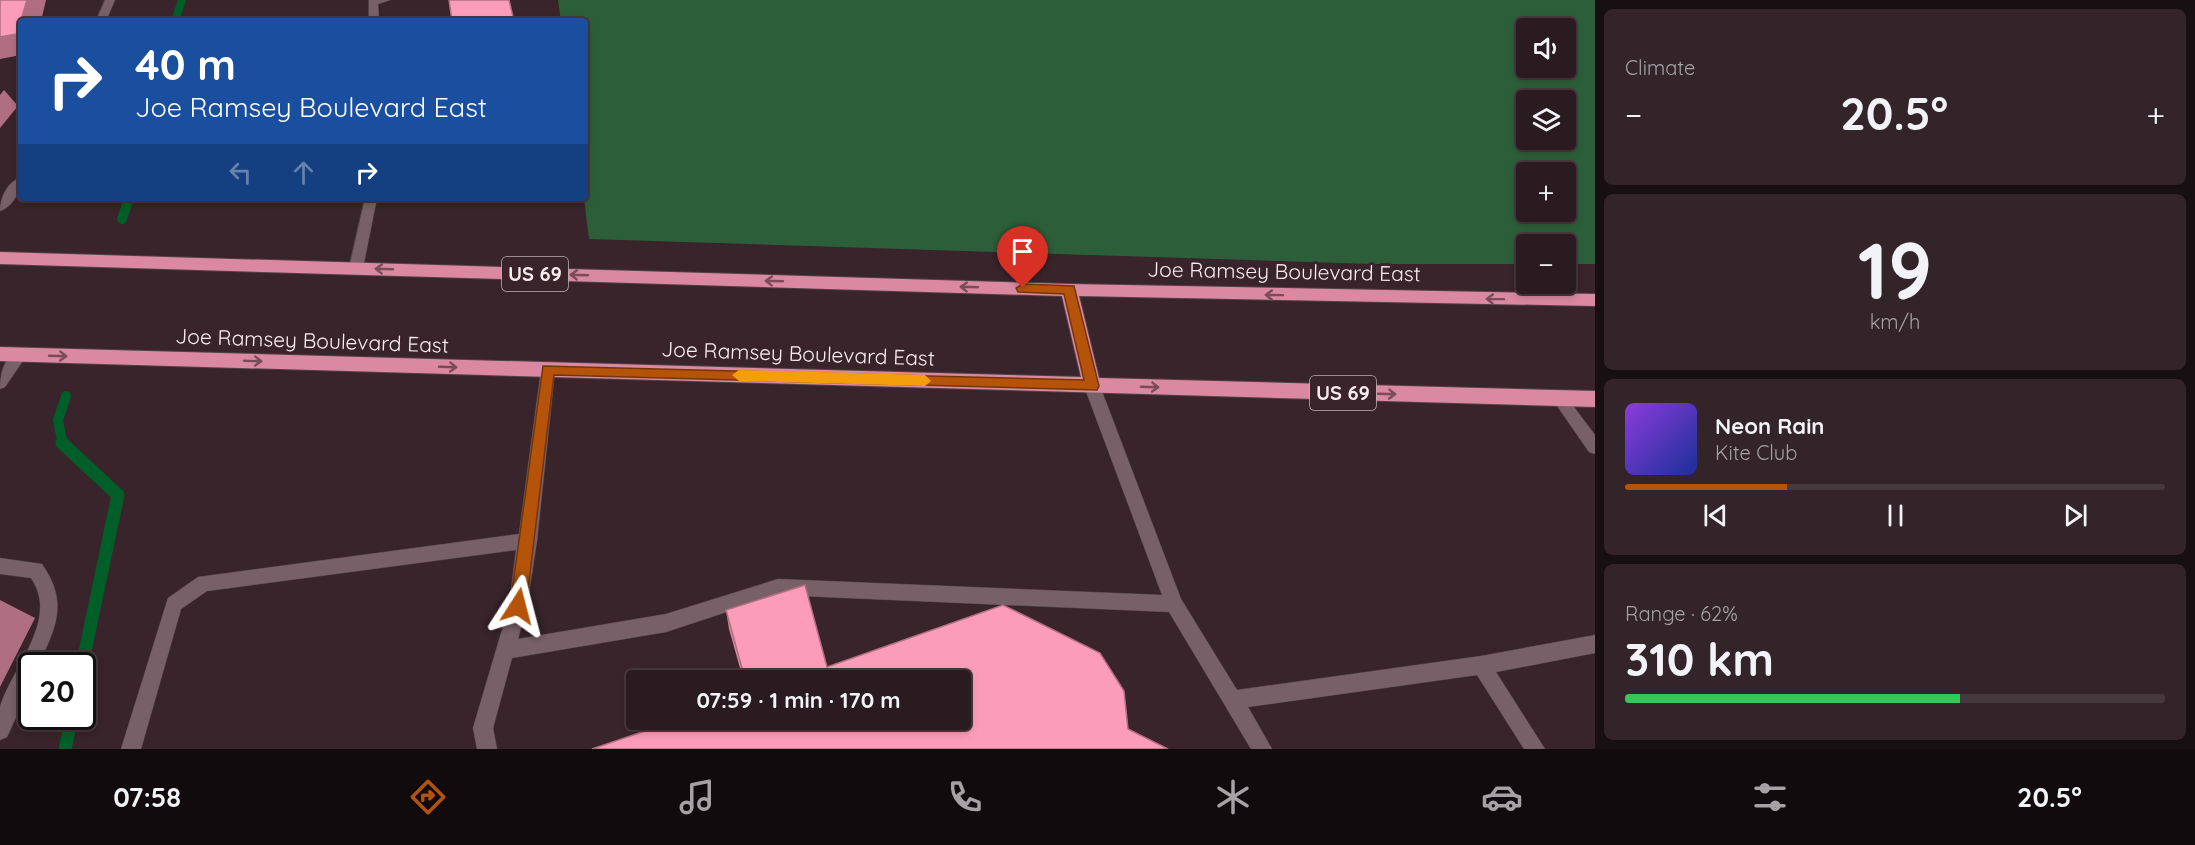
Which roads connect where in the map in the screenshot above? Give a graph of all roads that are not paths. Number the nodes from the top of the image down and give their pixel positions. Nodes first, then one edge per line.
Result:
1 (110, 0) edge
2 (385, 0) edge
3 (102, 18) edge
4 (374, 18) edge
5 (18, 185) edge
6 (370, 201) edge
7 (0, 207) edge
8 (0, 258) edge
9 (356, 268) junction
10 (1069, 290) junction
11 (1595, 300) edge
12 (0, 354) edge
13 (20, 355) junction
14 (548, 370) junction
15 (0, 383) edge
16 (1092, 386) junction
17 (1560, 399) junction
18 (1595, 399) edge
19 (1595, 447) edge
20 (528, 541) junction
21 (0, 566) edge
22 (1174, 604) junction
23 (1595, 644) edge
24 (508, 650) junction
25 (1481, 665) junction
26 (1232, 700) junction
27 (0, 730) edge
28 (131, 749) edge
29 (487, 749) edge
30 (1262, 749) edge
31 (1535, 749) edge

1 - 3 lane
2 - 4 lane
5 - 7 lane
6 - 9 lane
8 - 9 highway, Joe Ramsey Boulevard East / US 69
10 -> 9 highway, Joe Ramsey Boulevard East / US 69
11 -> 10 highway, Joe Ramsey Boulevard East / US 69
10 - 16 highway
12 - 13 highway, Joe Ramsey Boulevard East / US 69
13 -> 14 highway, Joe Ramsey Boulevard East / US 69
13 - 15 lane
14 - 16 highway, Joe Ramsey Boulevard East / US 69
14 - 20 lane
16 -> 17 highway, Joe Ramsey Boulevard East / US 69
16 - 22 lane
17 - 18 highway, Joe Ramsey Boulevard East / US 69
17 - 19 lane
20 - 24 lane
20 - 28 lane
21 - 27 lane
22 - 24 lane
22 - 26 lane
23 - 25 lane
24 - 29 lane
25 - 26 lane
25 - 31 lane
26 - 30 lane

